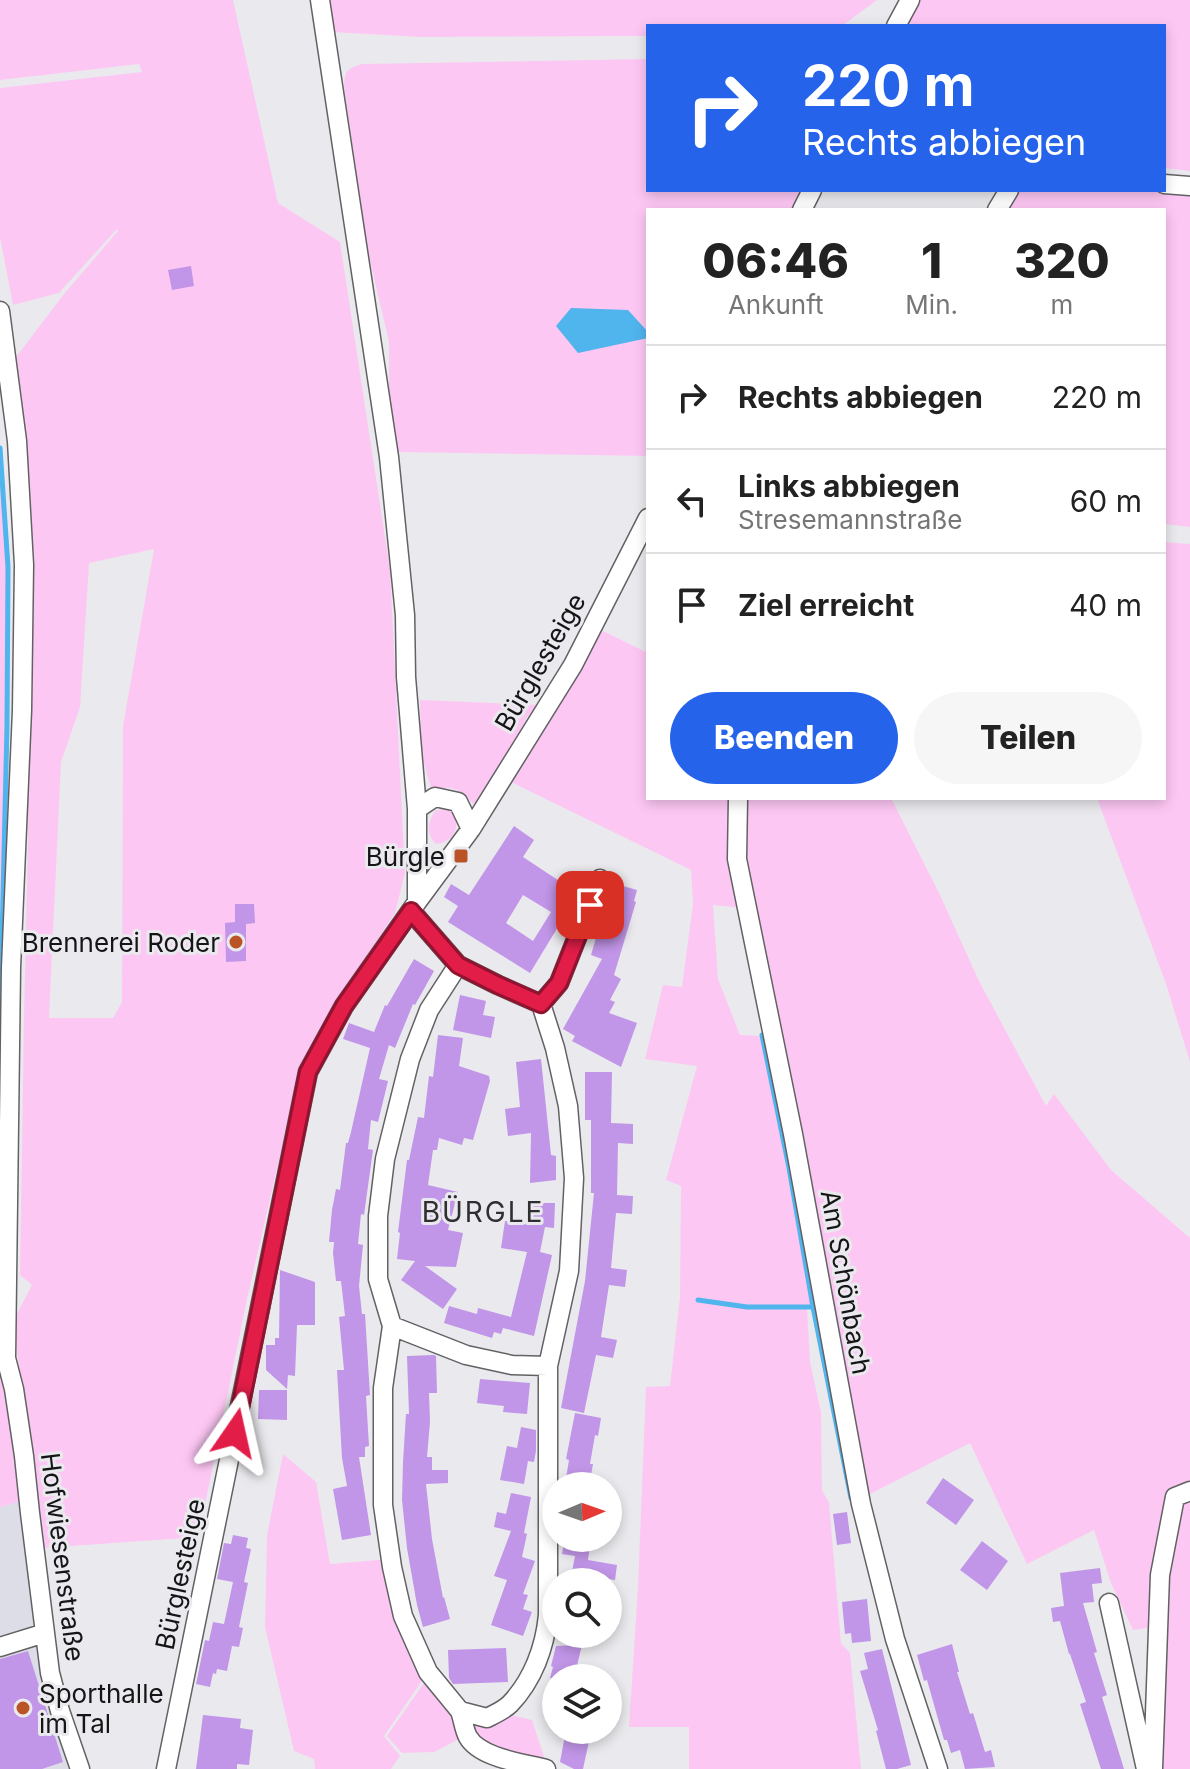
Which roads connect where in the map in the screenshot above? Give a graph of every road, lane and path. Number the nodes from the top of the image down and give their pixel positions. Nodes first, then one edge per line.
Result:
1 (320, 0) edge
2 (910, 0) edge
3 (897, 24) edge
4 (1166, 184) edge
5 (1190, 186) edge
6 (0, 311) edge
7 (646, 522) edge
8 (738, 800) edge
9 (417, 809) junction
10 (471, 829) junction
11 (600, 879) dead end
12 (414, 906) junction
13 (458, 965) junction
14 (541, 1004) junction
15 (392, 1326) junction
16 (3, 1355) edge
17 (548, 1366) junction
18 (1190, 1491) edge
19 (1109, 1603) dead end
20 (45, 1633) junction
21 (0, 1647) edge
22 (460, 1711) junction
23 (80, 1769) edge
24 (168, 1769) edge
25 (546, 1769) edge
26 (938, 1769) edge
27 (1146, 1769) edge
28 (1153, 1769) edge

1 - 9 street
2 - 3 street
4 - 5 street
6 - 16 street, Hofwiesenstraße
7 - 10 street, Bürglesteige
8 - 26 street, Am Schönbach
9 - 10 street
9 - 12 street
10 - 12 street, Bürglesteige
11 - 14 street
12 - 13 street
12 - 24 street, Bürglesteige
13 - 14 street
13 - 15 street
14 - 17 street
15 - 17 street
15 - 22 street
16 - 20 street, Hofwiesenstraße
17 - 22 street
18 - 28 street
19 - 27 street
20 - 21 street
20 - 23 street, Hofwiesenstraße
22 - 25 street

